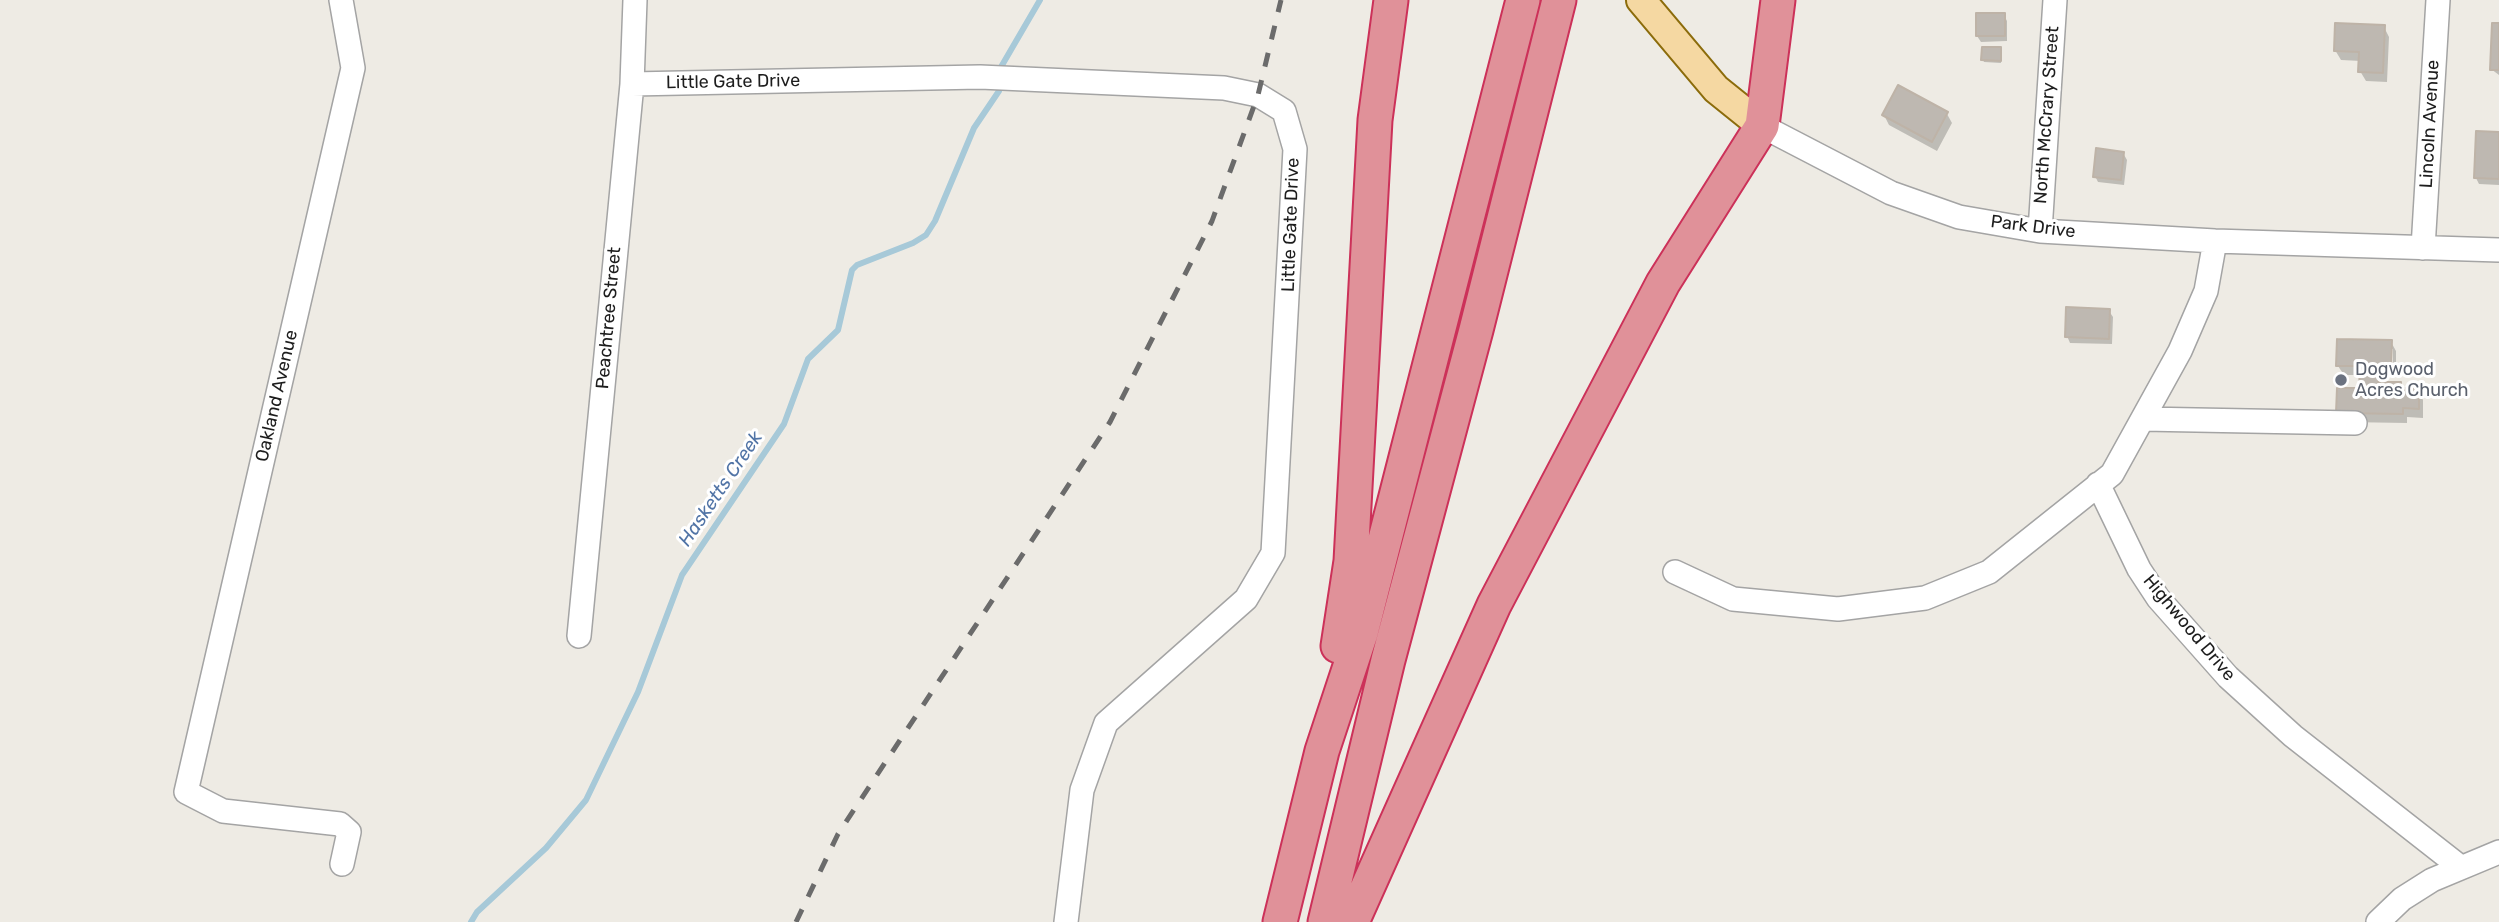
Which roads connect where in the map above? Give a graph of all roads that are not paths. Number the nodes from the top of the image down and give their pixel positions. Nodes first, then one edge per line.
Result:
1 (341, 0) edge
2 (635, 0) edge
3 (1391, 0) edge
4 (1523, 0) edge
5 (1559, 0) edge
6 (1778, 0) edge
7 (2055, 0) edge
8 (2438, 0) edge
9 (1646, 5) edge
10 (632, 84) junction
11 (1762, 126) junction
12 (2040, 231) junction
13 (2215, 241) junction
14 (2423, 248) junction
15 (2499, 250) edge
16 (2143, 419) junction
17 (2355, 423) dead end
18 (2098, 484) junction
19 (1675, 572) dead end
20 (579, 636) dead end
21 (1322, 751) junction
22 (2499, 852) edge
23 (342, 864) dead end
24 (2459, 866) junction
25 (1066, 922) edge
26 (1280, 922) edge
27 (1325, 922) edge
28 (1352, 922) edge
29 (2378, 922) edge

1 - 23 street, Oakland Avenue
2 - 10 street, Peachtree Street
3 - 21 highway
4 - 21 highway
5 - 27 highway
6 - 11 highway
7 - 12 street, North McCrary Street
8 - 14 street, Lincoln Avenue
9 - 11 main road, Park Drive
10 - 20 street, Peachtree Street
10 - 25 street, Little Gate Drive
11 - 12 street, Park Drive
11 - 28 highway
12 - 13 street, Park Drive
13 - 14 street, Park Drive
13 - 16 street
14 - 15 street, Park Drive
16 - 17 street
16 - 18 street
18 - 19 street
18 - 24 street, Highwood Drive
21 - 26 highway
22 - 24 street
24 - 29 street

